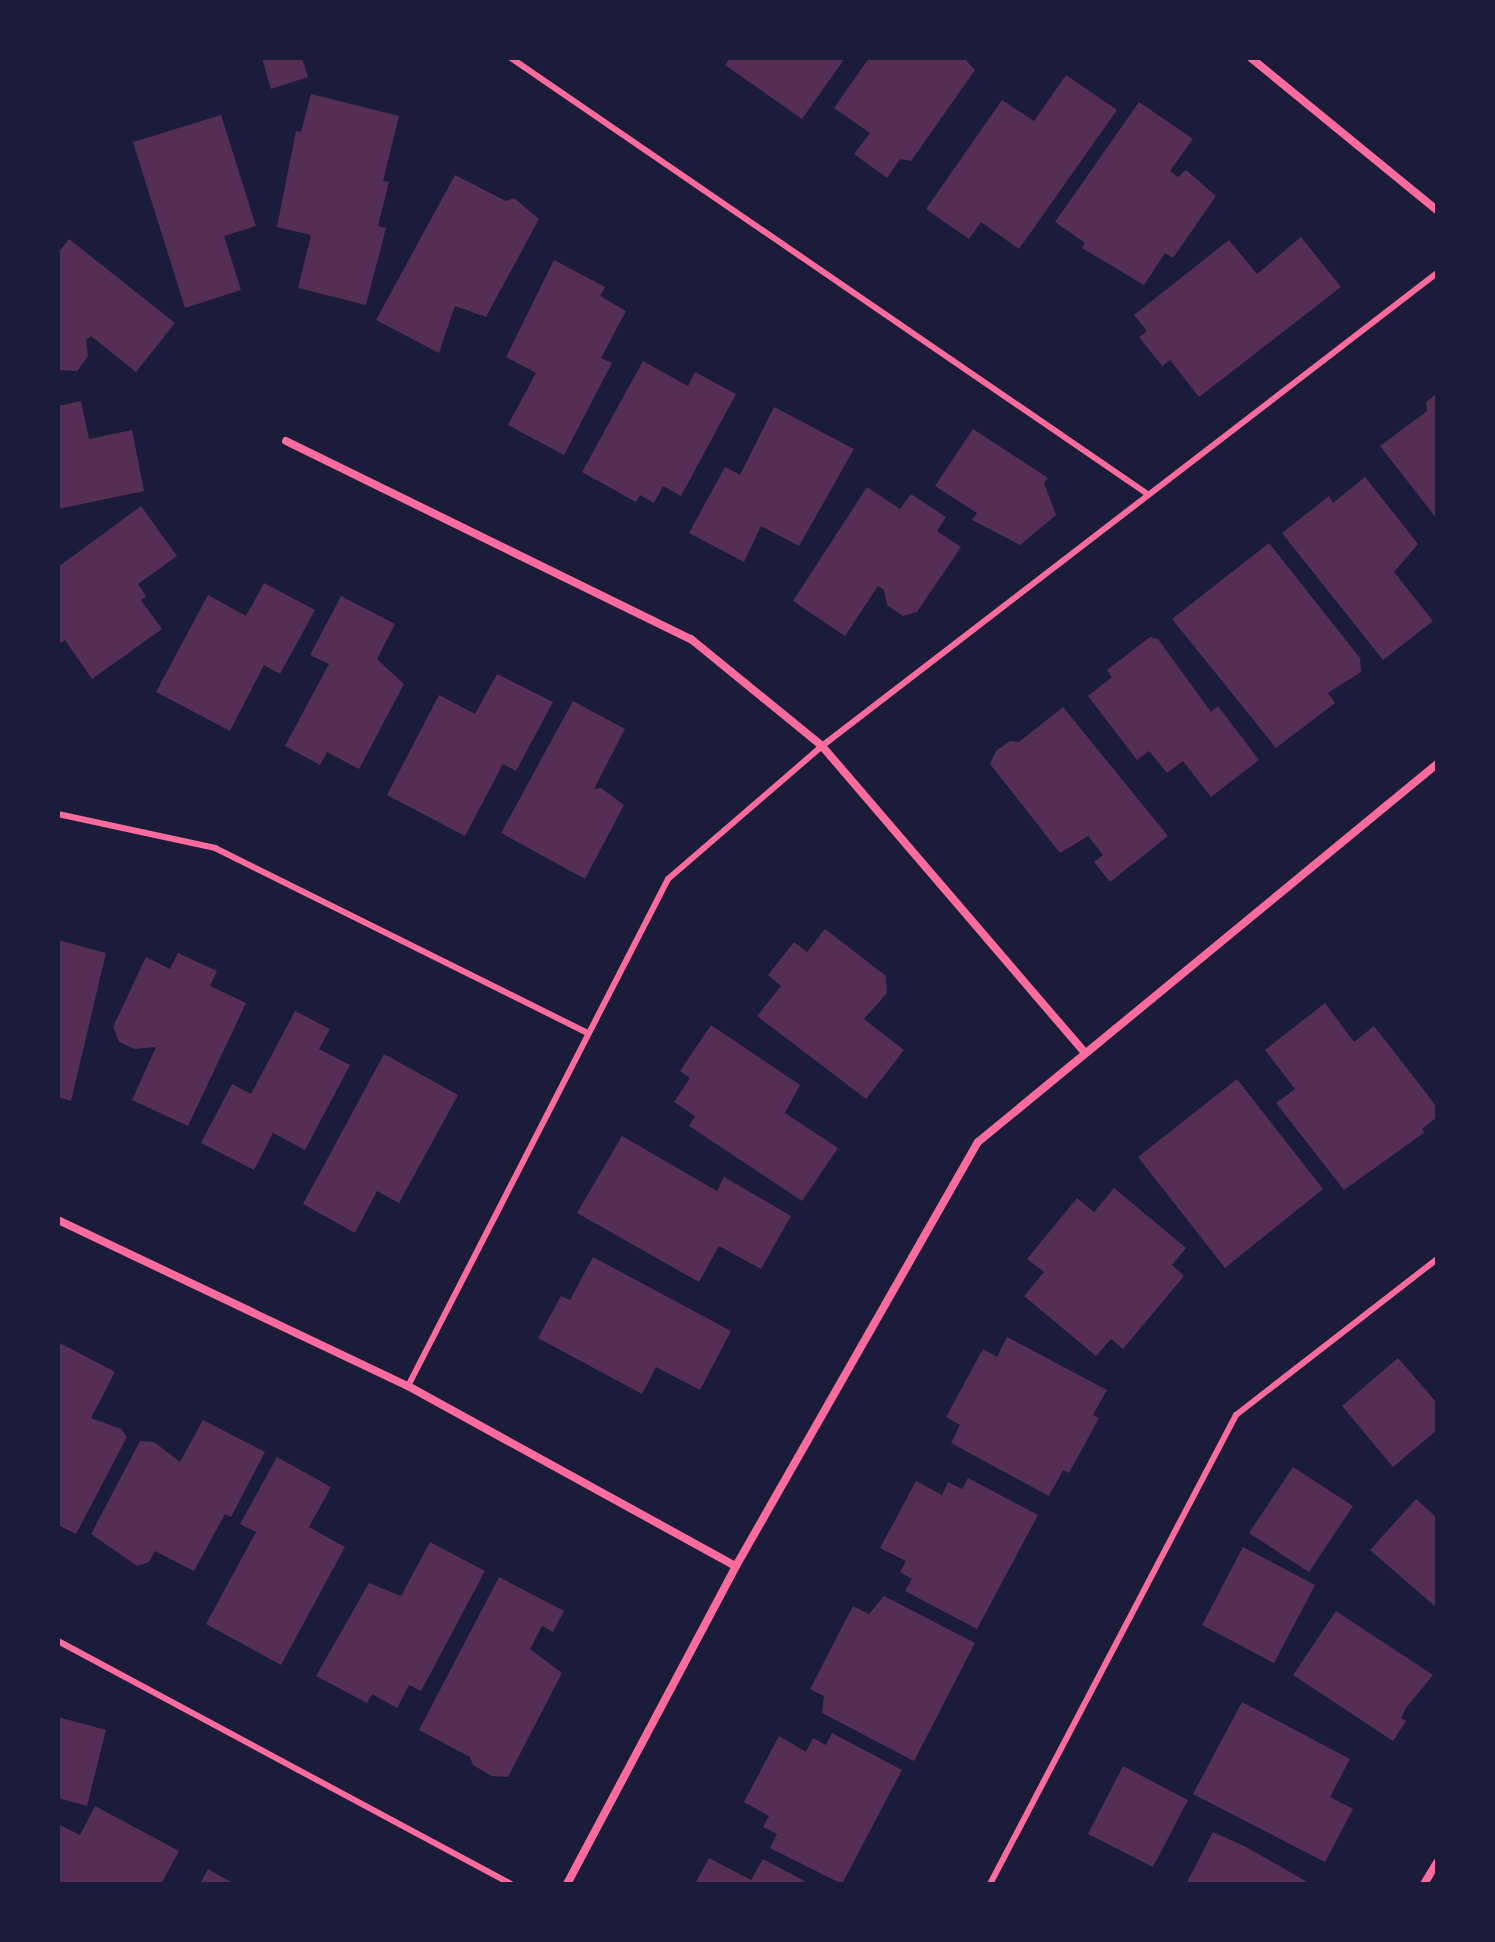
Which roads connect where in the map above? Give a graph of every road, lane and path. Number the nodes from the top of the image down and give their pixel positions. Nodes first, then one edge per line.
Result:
1 (511, 58) edge
2 (1251, 58) edge
3 (1437, 210) edge
4 (1437, 273) edge
5 (286, 441) dead end
6 (1146, 493) junction
7 (822, 746) junction
8 (1437, 764) edge
9 (58, 814) edge
10 (587, 1033) junction
11 (1083, 1050) junction
12 (58, 1220) edge
13 (1437, 1259) edge
14 (408, 1386) junction
15 (736, 1566) junction
16 (58, 1641) edge
17 (1437, 1862) edge
18 (511, 1884) edge
19 (567, 1884) edge
20 (990, 1884) edge
21 (1424, 1884) edge

1 - 6 lane
2 - 3 street
4 - 6 lane
5 - 7 street
6 - 7 lane
7 - 10 lane
7 - 11 street
8 - 11 street
9 - 10 lane
10 - 14 lane
11 - 15 street
12 - 14 street
13 - 20 lane
14 - 15 street
15 - 19 street
16 - 18 lane
17 - 21 street

